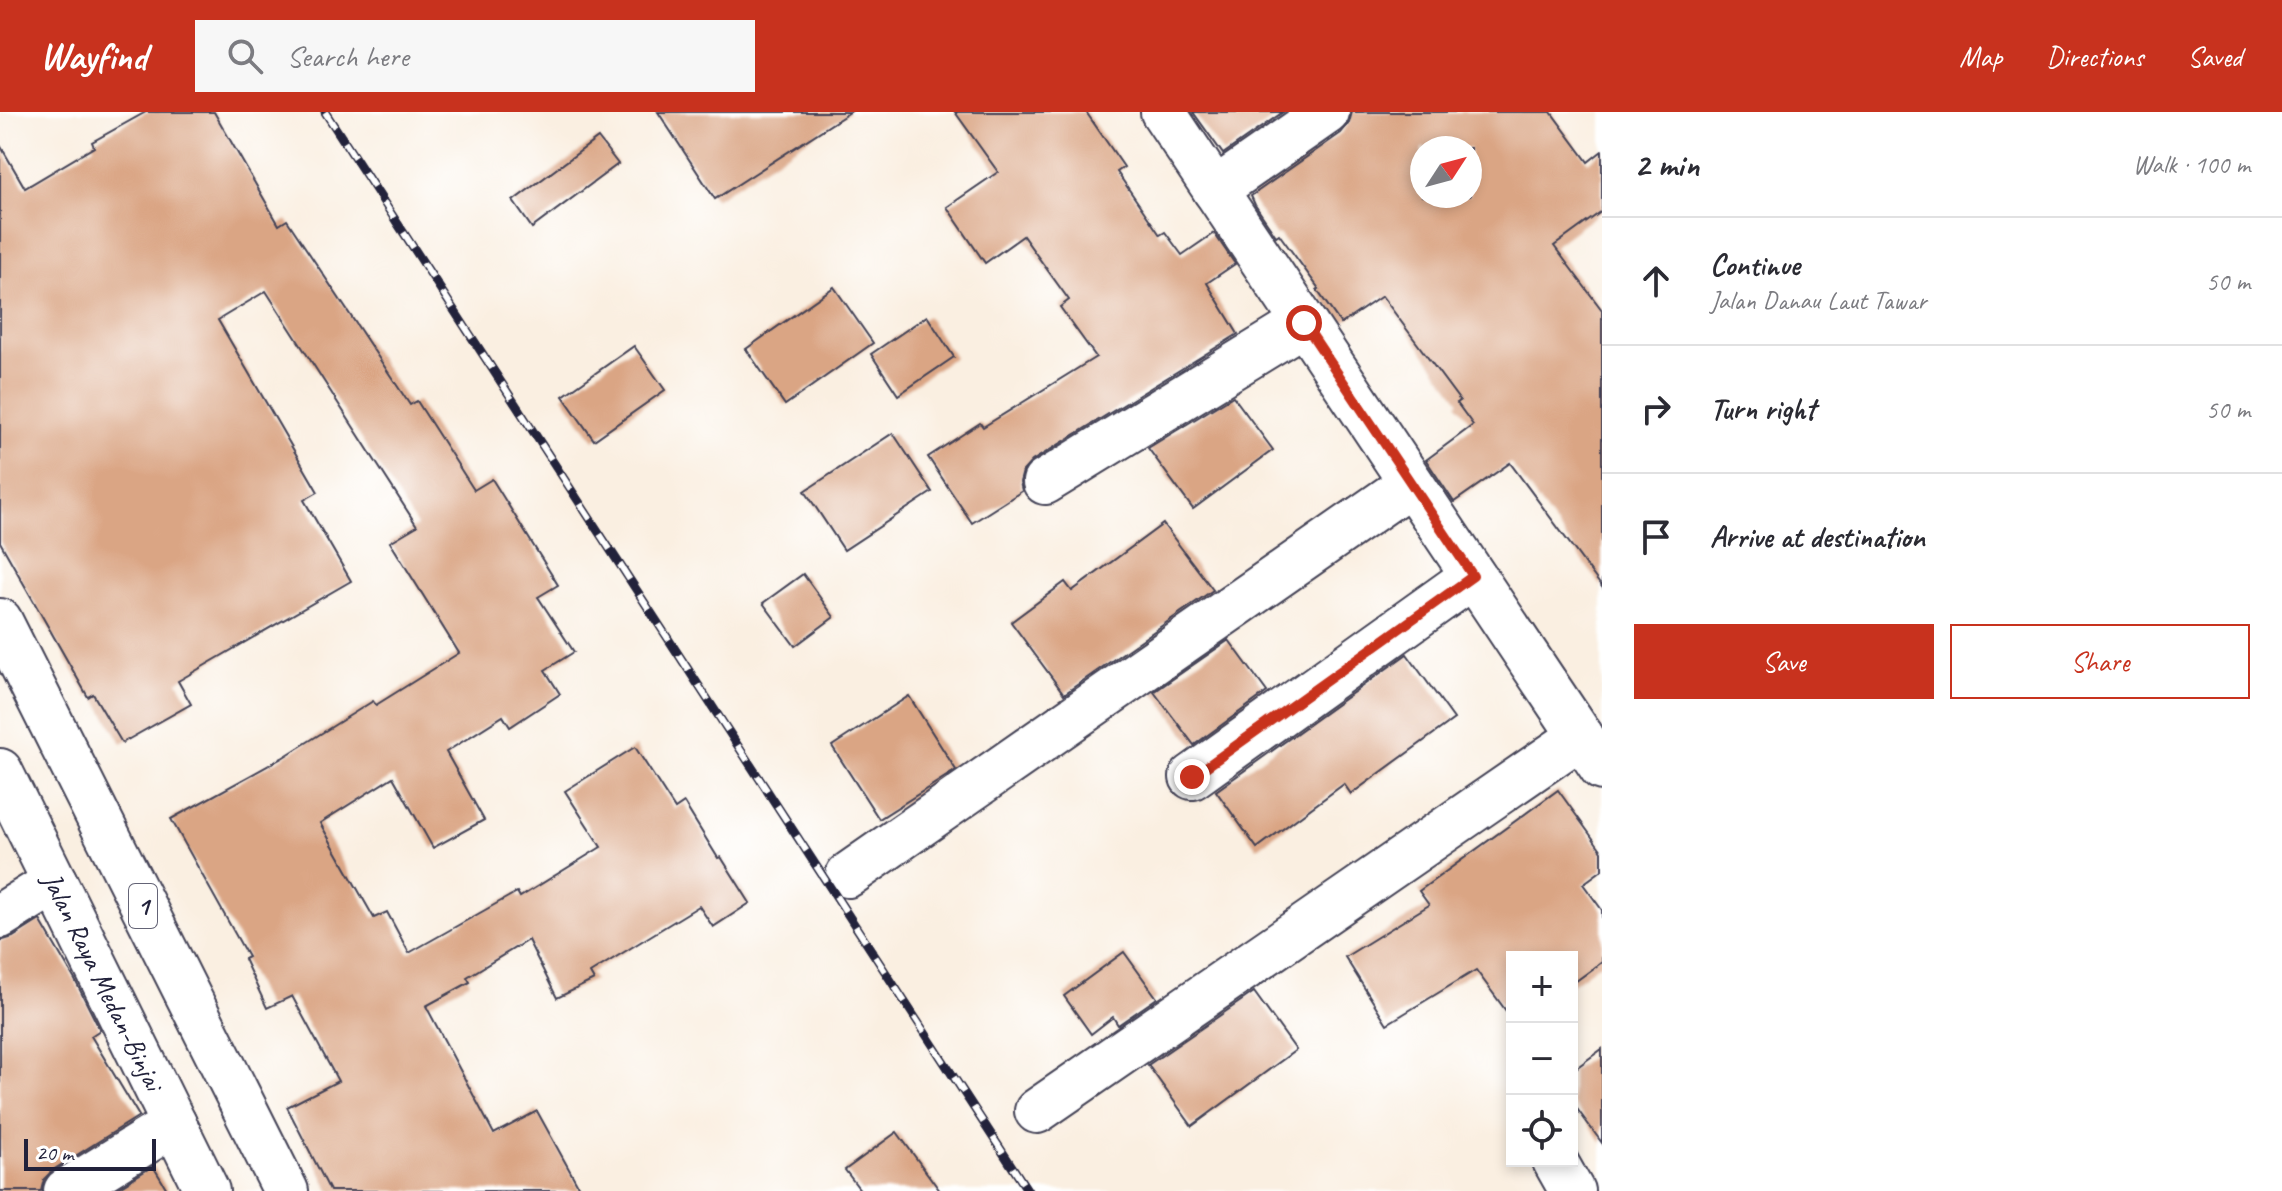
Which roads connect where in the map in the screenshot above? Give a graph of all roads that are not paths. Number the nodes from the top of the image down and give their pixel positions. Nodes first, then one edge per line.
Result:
1 (1163, 112) edge
2 (1327, 112) edge
3 (1215, 190) junction
4 (1304, 323) junction
5 (1045, 482) dead end
6 (1411, 483) junction
7 (1473, 576) junction
8 (0, 621) edge
9 (1591, 752) edge
10 (0, 771) edge
11 (1192, 777) dead end
12 (848, 875) dead end
13 (55, 882) junction
14 (0, 916) edge
15 (1037, 1111) dead end
16 (174, 1124) junction
17 (1558, 1167) edge
18 (66, 1191) edge
19 (207, 1191) edge
20 (286, 1191) edge
21 (1572, 1191) edge

1 - 3 street
2 - 3 street
3 - 4 street
4 - 5 street
4 - 6 street
6 - 7 street
6 - 12 street
7 - 9 street
7 - 11 street
8 - 20 street, 1
9 - 15 street
10 - 13 street, Jalan Raya Medan-Binjai
13 - 14 street
13 - 16 street, Jalan Raya Medan-Binjai
16 - 18 street
16 - 19 street, Jalan Raya Medan-Binjai
17 - 21 street

